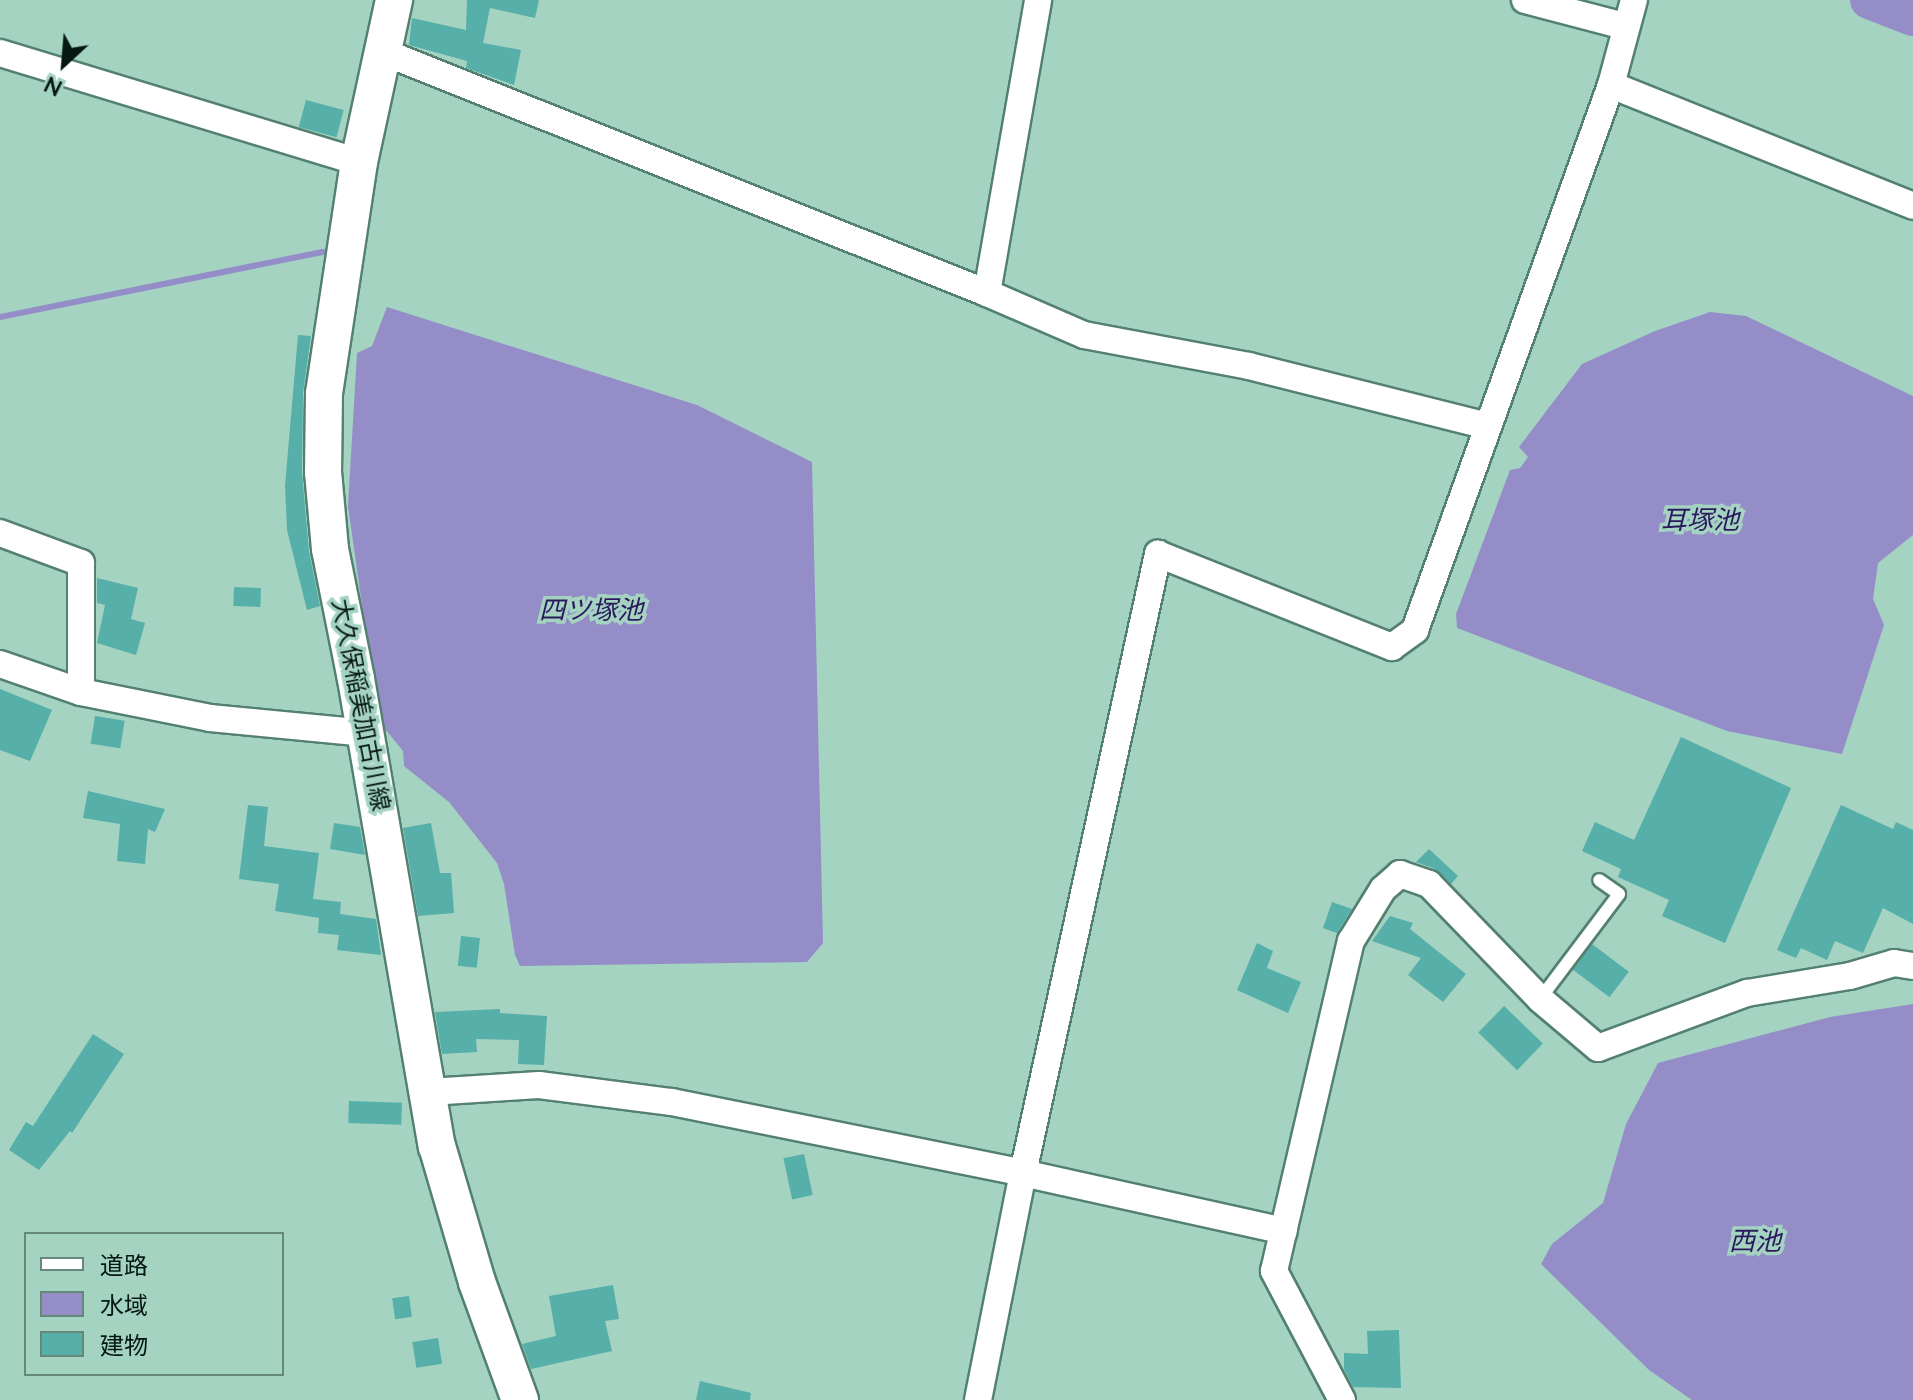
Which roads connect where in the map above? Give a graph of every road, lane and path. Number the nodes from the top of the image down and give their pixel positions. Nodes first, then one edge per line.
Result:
1 (394, 0) edge
2 (1038, 0) edge
3 (1525, 0) edge
4 (1634, 0) edge
5 (1624, 26) junction
6 (0, 53) edge
7 (386, 53) junction
8 (1611, 85) junction
9 (359, 162) junction
10 (1913, 206) edge
11 (987, 293) junction
12 (1488, 426) junction
13 (0, 533) edge
14 (0, 664) edge
15 (81, 692) junction
16 (366, 733) junction
17 (1599, 880) dead end
18 (1913, 966) edge
19 (1540, 999) junction
20 (429, 1092) junction
21 (1023, 1173) junction
22 (1284, 1231) junction
23 (520, 1400) edge
24 (978, 1400) edge
25 (1342, 1400) edge

1 - 7 main road, 大久保稲美加古川線
2 - 11 street
3 - 5 street
4 - 5 street
5 - 8 street
6 - 9 street
7 - 9 main road, 大久保稲美加古川線
7 - 11 street
8 - 10 street
8 - 12 street
9 - 16 main road, 大久保稲美加古川線
11 - 12 street
12 - 21 street
13 - 15 street
14 - 15 street
15 - 16 street
16 - 20 main road, 大久保稲美加古川線
17 - 19 lane
18 - 19 street
19 - 22 street
20 - 21 street
20 - 23 main road, 大久保稲美加古川線
21 - 22 street
21 - 24 street
22 - 25 street

